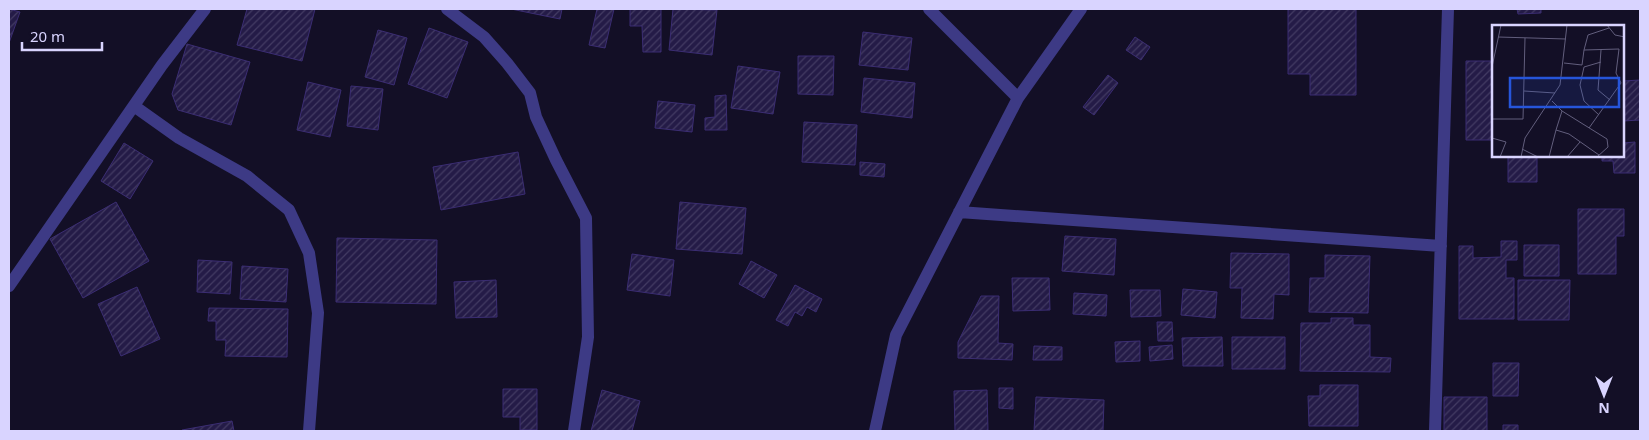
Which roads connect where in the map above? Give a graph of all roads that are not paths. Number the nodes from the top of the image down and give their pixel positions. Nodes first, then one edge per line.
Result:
1 (205, 9) edge
2 (447, 9) edge
3 (929, 9) edge
4 (1081, 9) edge
5 (1448, 9) edge
6 (1018, 98) junction
7 (134, 106) junction
8 (959, 212) junction
9 (1441, 246) junction
10 (9, 286) edge
11 (309, 431) edge
12 (574, 431) edge
13 (875, 431) edge
14 (1435, 431) edge

1 - 7 street
2 - 12 street
3 - 6 street
4 - 6 street
5 - 9 street
6 - 8 street
7 - 10 street
7 - 11 street
8 - 9 street
8 - 13 street
9 - 14 street

